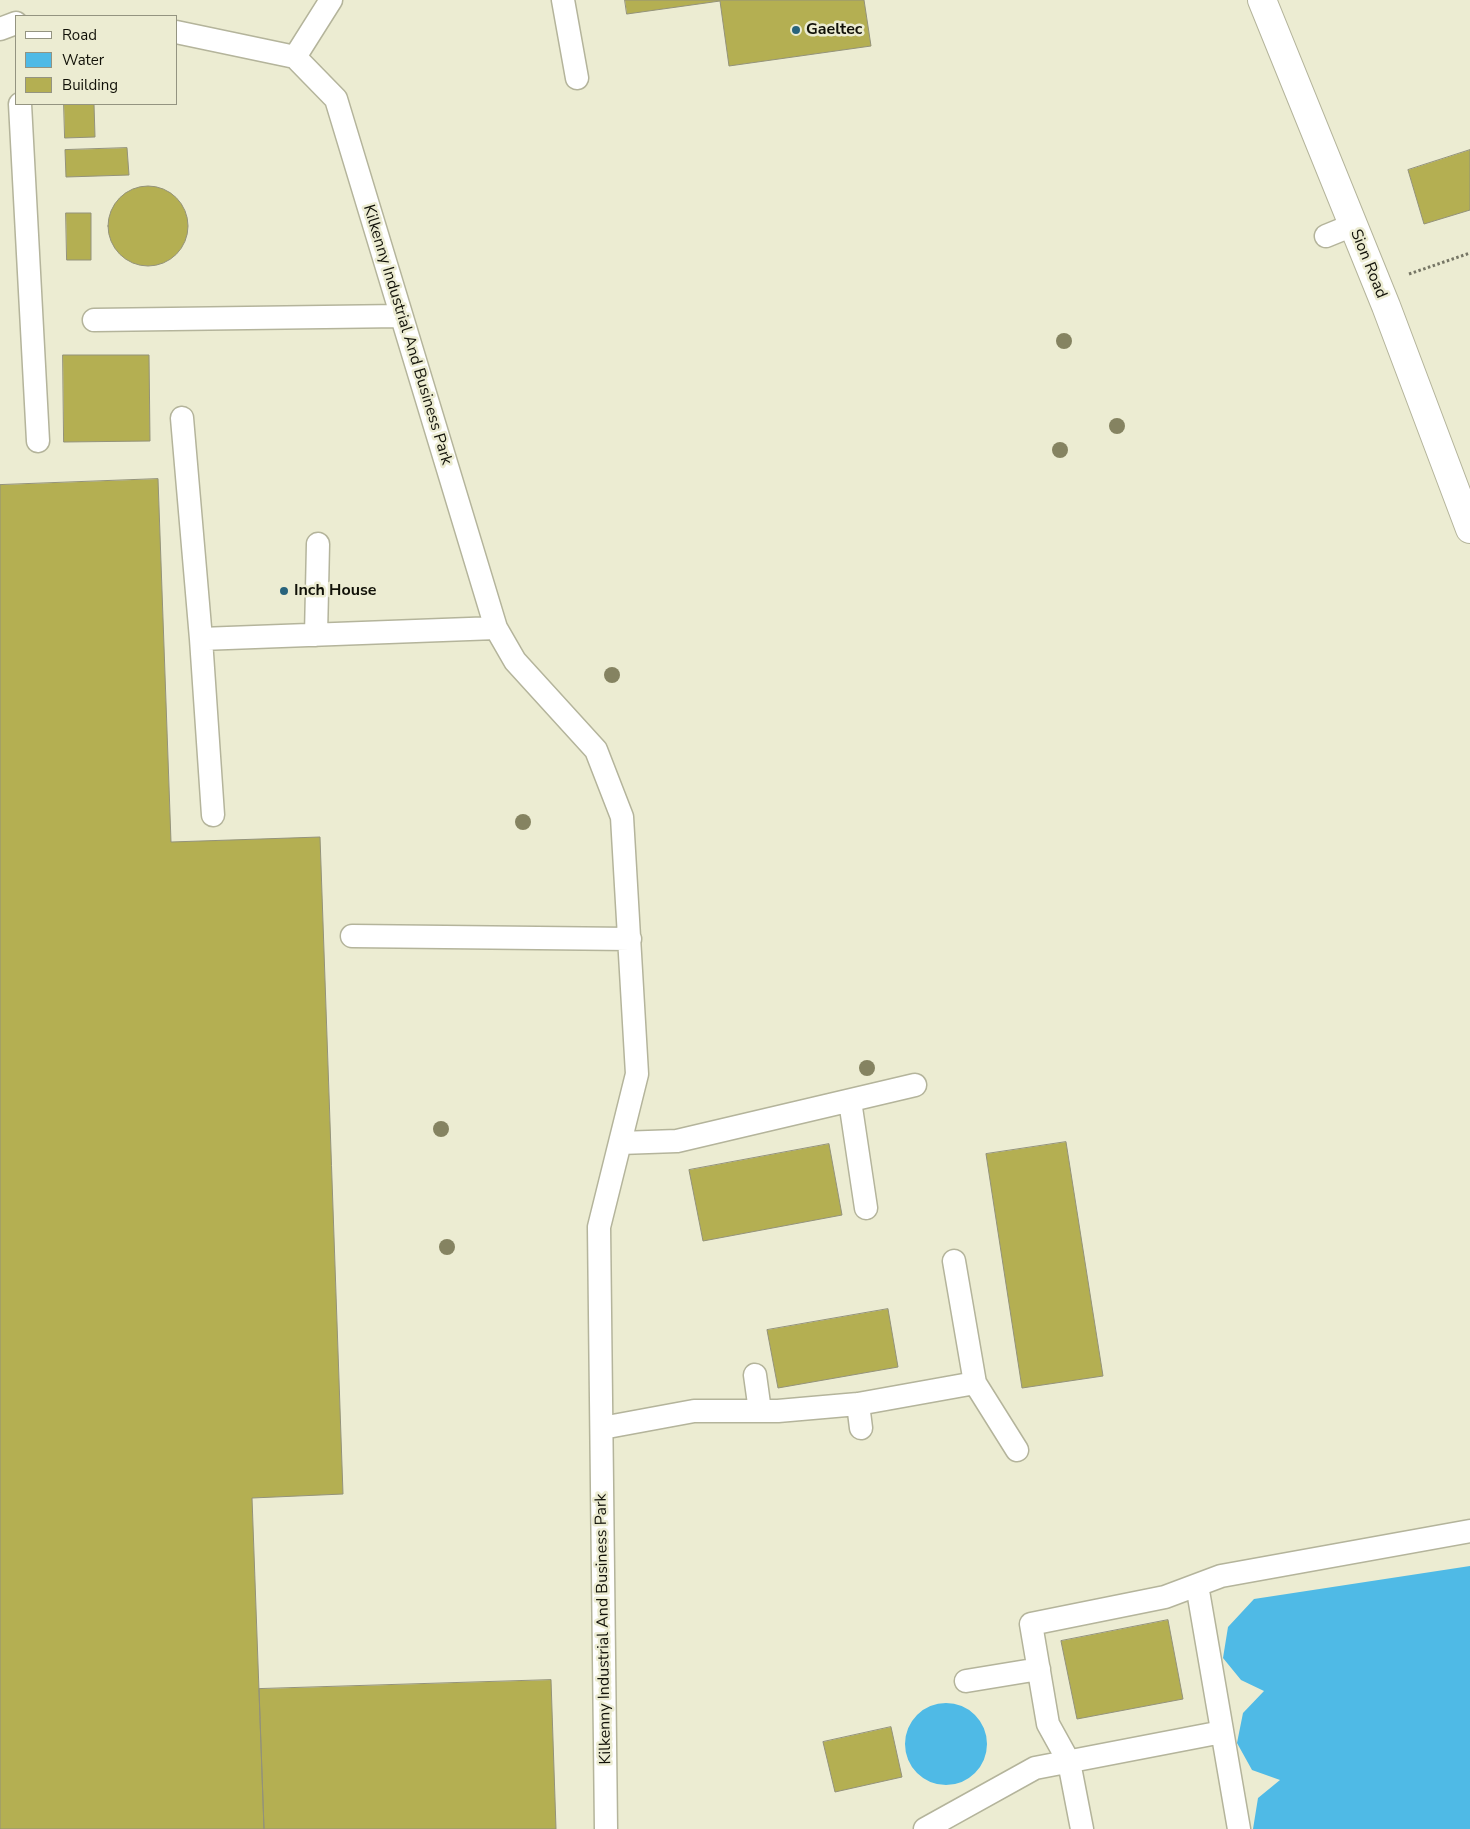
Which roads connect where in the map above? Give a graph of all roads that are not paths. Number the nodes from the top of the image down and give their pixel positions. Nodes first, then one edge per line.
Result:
1 (331, 0) edge
2 (563, 0) edge
3 (1262, 0) edge
4 (15, 24) edge
5 (0, 28) edge
6 (178, 32) edge
7 (295, 57) junction
8 (577, 78) dead end
9 (20, 105) edge
10 (1353, 225) junction
11 (1326, 236) dead end
12 (402, 316) junction
13 (94, 320) dead end
14 (182, 418) dead end
15 (38, 440) dead end
16 (1470, 529) edge
17 (318, 544) dead end
18 (496, 628) junction
19 (316, 635) junction
20 (201, 640) junction
21 (212, 815) dead end
22 (352, 936) dead end
23 (630, 939) junction
24 (915, 1085) dead end
25 (850, 1101) junction
26 (620, 1143) junction
27 (866, 1208) dead end
28 (954, 1261) dead end
29 (754, 1375) dead end
30 (975, 1384) junction
31 (858, 1404) junction
32 (760, 1411) junction
33 (602, 1428) junction
34 (861, 1428) dead end
35 (1017, 1450) dead end
36 (1470, 1531) edge
37 (1197, 1585) junction
38 (1039, 1669) junction
39 (966, 1681) dead end
40 (1222, 1732) junction
41 (1069, 1762) junction
42 (606, 1829) edge
43 (925, 1829) edge
44 (1082, 1829) edge
45 (1239, 1829) edge

1 - 7 lane
2 - 8 lane
3 - 10 street, Sion Road
4 - 5 lane
6 - 7 lane
7 - 12 lane, Kilkenny Industrial And Business Park
9 - 15 lane
10 - 11 lane
10 - 16 street, Sion Road
12 - 13 lane
12 - 18 lane, Kilkenny Industrial And Business Park
14 - 20 lane
17 - 19 lane
18 - 19 lane
18 - 23 lane, Kilkenny Industrial And Business Park
19 - 20 lane
20 - 21 lane
22 - 23 lane
23 - 26 lane, Kilkenny Industrial And Business Park
24 - 25 lane
25 - 26 lane
25 - 27 lane
26 - 33 lane, Kilkenny Industrial And Business Park
28 - 30 lane
29 - 32 lane
30 - 31 lane
30 - 35 lane
31 - 32 lane
31 - 34 lane
32 - 33 lane
33 - 42 lane, Kilkenny Industrial And Business Park
36 - 37 lane
37 - 38 lane
37 - 40 lane
38 - 39 lane
38 - 41 lane
40 - 41 lane
40 - 45 lane
41 - 43 lane
41 - 44 lane

